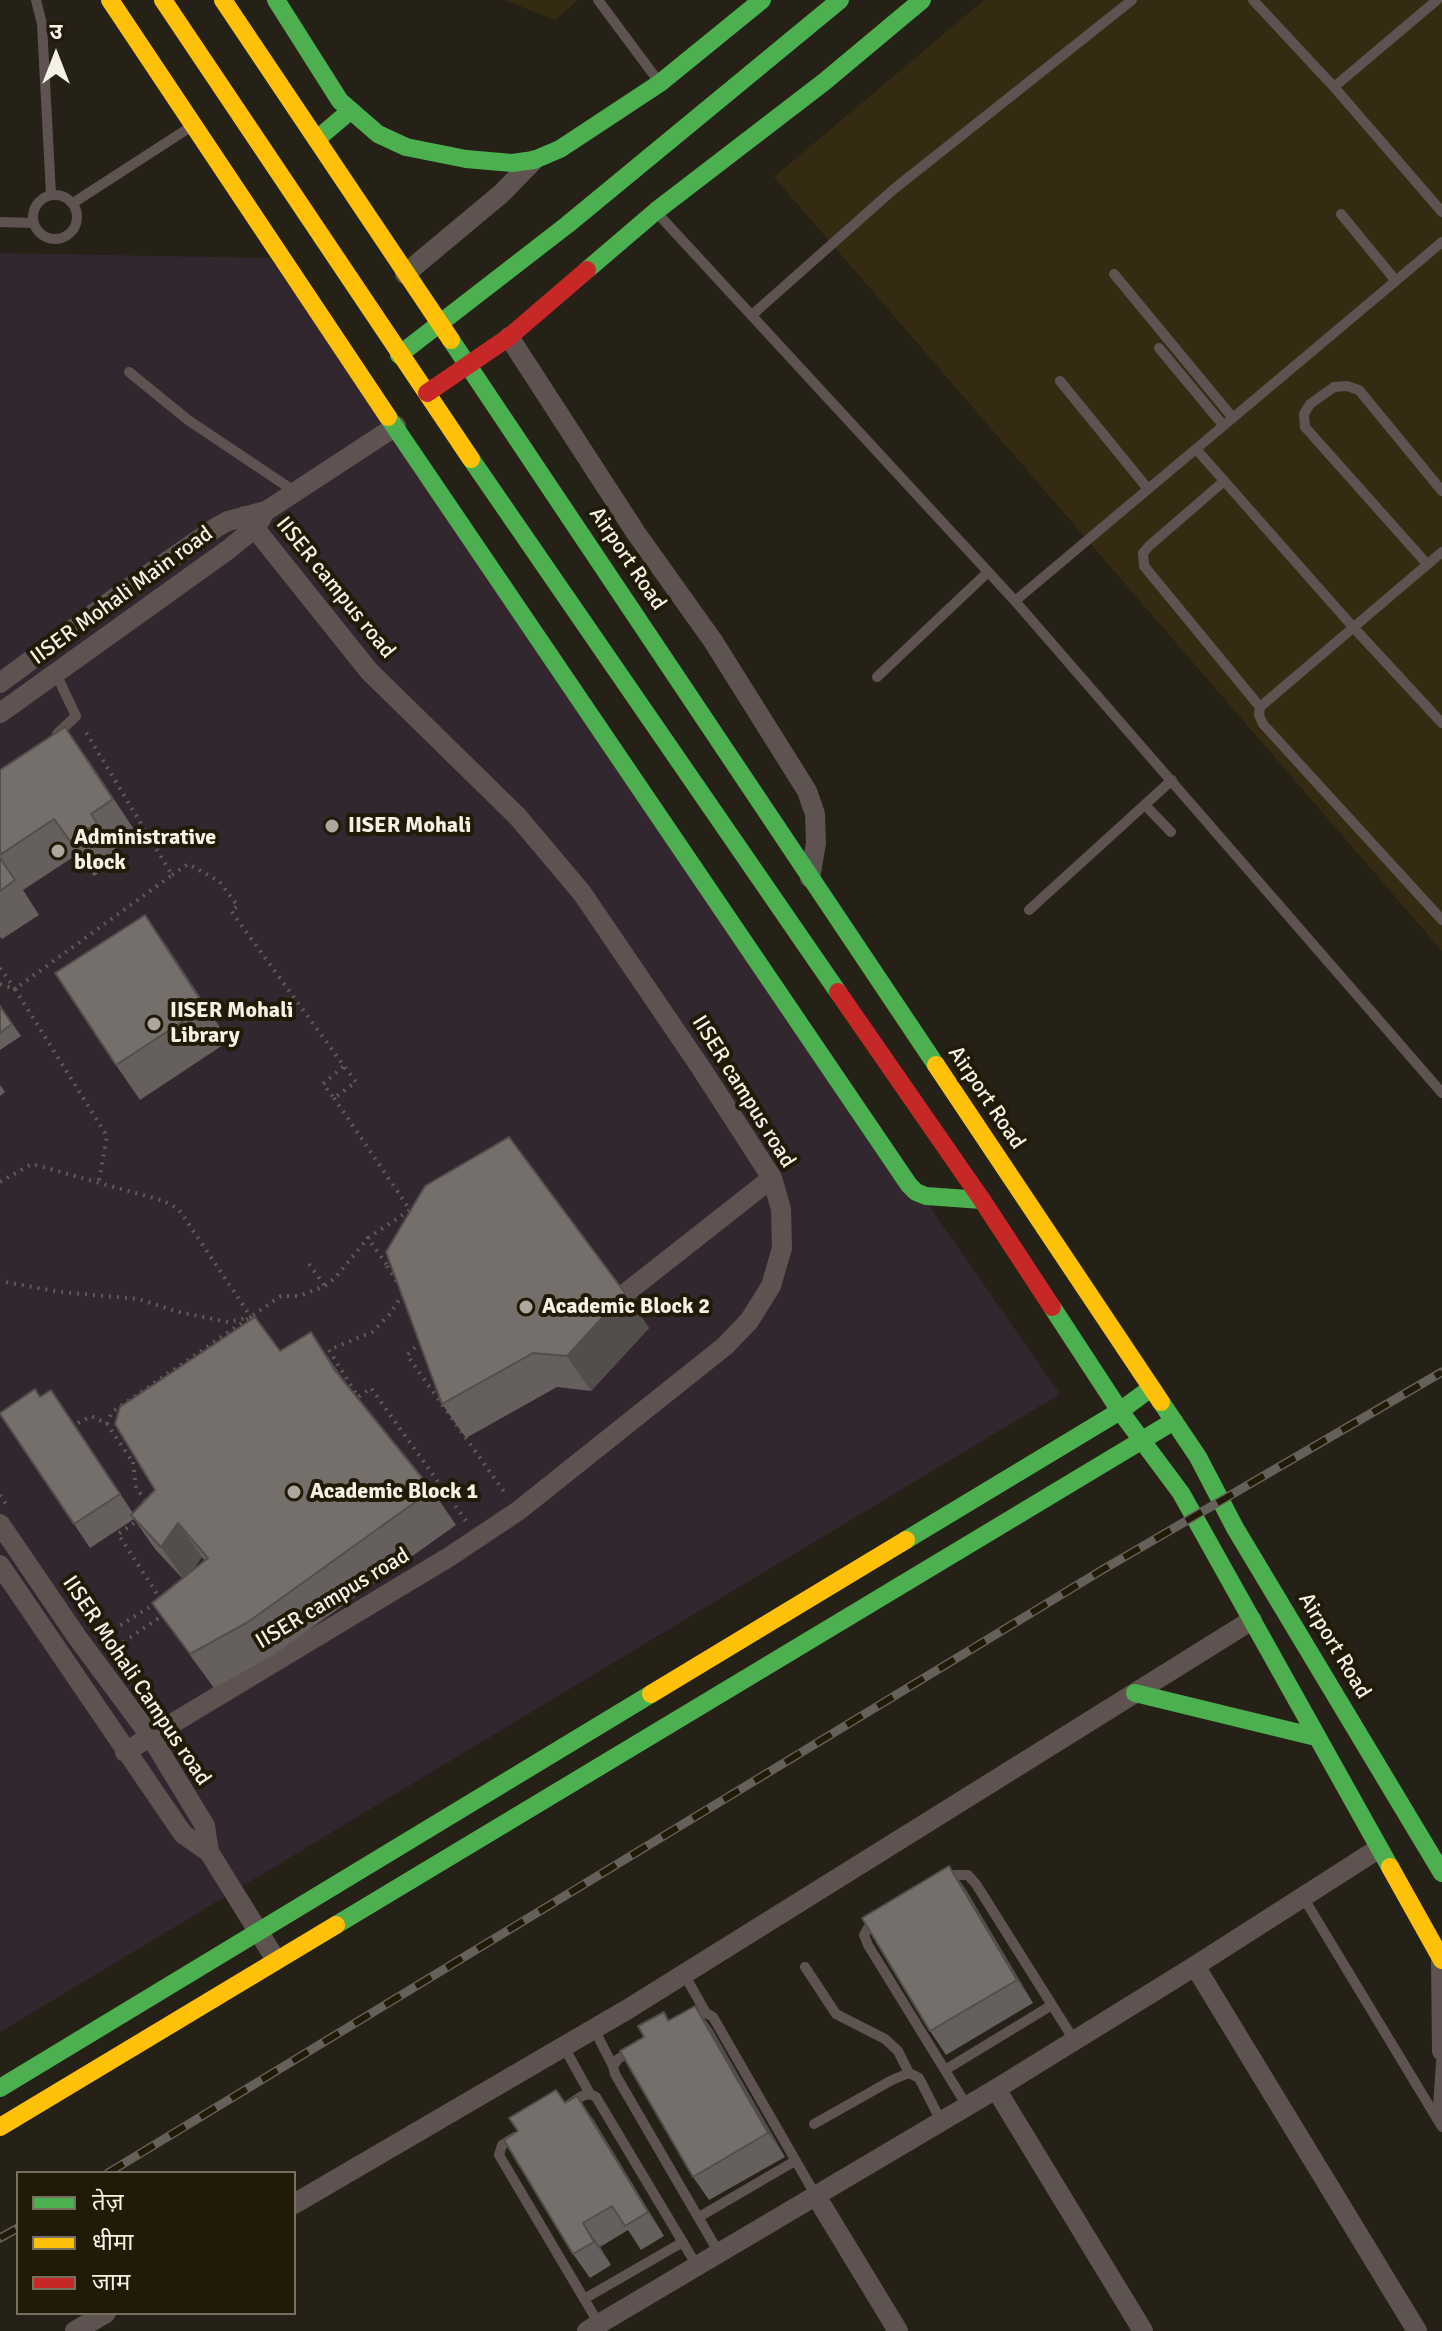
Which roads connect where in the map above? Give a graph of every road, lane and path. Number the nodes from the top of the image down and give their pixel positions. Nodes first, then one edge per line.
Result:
1 (36, 0) edge
2 (110, 0) edge
3 (163, 0) edge
4 (223, 0) edge
5 (276, 0) edge
6 (598, 0) edge
7 (762, 0) edge
8 (840, 0) edge
9 (922, 0) edge
10 (1132, 0) edge
11 (1253, 0) edge
12 (1437, 0) edge
13 (660, 83) junction
14 (1334, 87) junction
15 (350, 111) junction
16 (194, 125) junction
17 (317, 139) junction
18 (534, 160) junction
19 (51, 195) junction
20 (73, 203) junction
21 (656, 211) junction
22 (1442, 212) edge
23 (1341, 214) dead end
24 (0, 222) edge
25 (34, 223) junction
26 (1442, 242) edge
27 (405, 274) junction
28 (1114, 274) dead end
29 (1396, 281) junction
30 (752, 315) junction
31 (441, 324) junction
32 (509, 337) junction
33 (1159, 348) dead end
34 (399, 355) junction
35 (469, 364) junction
36 (129, 372) dead end
37 (1060, 381) dead end
38 (427, 393) junction
39 (1233, 418) junction
40 (1223, 425) junction
41 (396, 426) junction
42 (1196, 449) junction
43 (1223, 482) junction
44 (1148, 489) junction
45 (294, 491) junction
46 (1442, 491) edge
47 (256, 518) junction
48 (1442, 552) edge
49 (1427, 564) junction
50 (988, 572) junction
51 (1015, 601) junction
52 (1353, 627) junction
53 (56, 674) junction
54 (877, 677) dead end
55 (0, 683) edge
56 (1260, 707) junction
57 (0, 713) edge
58 (76, 716) junction
59 (1442, 723) edge
60 (48, 740) edge
61 (1172, 780) junction
62 (1145, 805) junction
63 (1171, 832) dead end
64 (172, 875) junction
65 (810, 878) junction
66 (1029, 910) dead end
67 (1442, 920) edge
68 (0, 968) edge
69 (0, 984) edge
70 (15, 989) junction
71 (344, 1066) junction
72 (1442, 1093) edge
73 (334, 1098) junction
74 (772, 1178) junction
75 (99, 1181) junction
76 (0, 1182) edge
77 (982, 1200) junction
78 (368, 1238) junction
79 (309, 1264) dead end
80 (0, 1281) edge
81 (325, 1286) junction
82 (627, 1292) edge
83 (403, 1294) junction
84 (409, 1305) edge
85 (251, 1317) junction
86 (424, 1339) edge
87 (1151, 1388) junction
88 (1120, 1411) junction
89 (1174, 1421) junction
90 (78, 1423) dead end
91 (107, 1424) junction
92 (1142, 1439) junction
93 (0, 1495) edge
94 (154, 1510) edge
95 (518, 1511) junction
96 (4, 1516) edge
97 (142, 1518) edge
98 (466, 1522) dead end
99 (0, 1565) edge
100 (169, 1611) edge
101 (1252, 1620) junction
102 (1135, 1693) junction
103 (151, 1737) junction
104 (1316, 1737) junction
105 (125, 1752) junction
106 (1378, 1849) junction
107 (209, 1852) junction
108 (1442, 1873) edge
109 (930, 1890) edge
110 (1303, 1897) junction
111 (893, 1913) edge
112 (259, 1932) junction
113 (1442, 1959) edge
114 (276, 1960) junction
115 (1195, 1966) junction
116 (805, 1967) dead end
117 (684, 1974) junction
118 (1052, 2005) junction
119 (706, 2013) junction
120 (684, 2021) edge
121 (594, 2029) junction
122 (1074, 2040) junction
123 (644, 2044) edge
124 (564, 2047) junction
125 (1442, 2051) edge
126 (613, 2066) junction
127 (945, 2070) junction
128 (909, 2073) junction
129 (0, 2088) edge
130 (996, 2089) junction
131 (590, 2094) junction
132 (967, 2106) junction
133 (556, 2112) edge
134 (941, 2121) junction
135 (1439, 2123) edge
136 (814, 2124) dead end
137 (0, 2127) edge
138 (529, 2129) edge
139 (795, 2161) junction
140 (816, 2196) junction
141 (296, 2203) edge
142 (699, 2217) junction
143 (683, 2242) junction
144 (719, 2253) junction
145 (697, 2266) junction
146 (584, 2299) junction
147 (103, 2315) edge
148 (593, 2328) edge
149 (75, 2331) edge
150 (898, 2331) edge
151 (1143, 2331) edge
152 (1417, 2331) edge

1 - 19 lane
2 - 16 main road
3 - 34 main road
4 - 17 main road, Airport Road
5 - 15 main road
6 - 13 lane
7 - 13 main road
8 - 31 main road
9 - 21 main road
10 - 30 lane
11 - 14 lane
12 - 14 lane
13 - 18 main road
14 - 22 lane
15 - 17 main road
15 - 18 main road
16 - 20 lane
16 - 41 main road
17 - 27 main road, Airport Road
18 - 27 street
19 - 20 lane
19 - 25 lane
20 - 25 lane
21 - 30 lane
21 - 32 main road
23 - 29 lane
24 - 25 lane
26 - 29 lane
27 - 31 main road, Airport Road
28 - 39 lane
29 - 39 lane
30 - 50 lane
31 - 34 main road
31 - 35 main road, Airport Road
32 - 35 main road
32 - 65 street
33 - 40 lane
34 - 38 main road
35 - 38 main road
35 - 65 main road, Airport Road
36 - 45 lane
37 - 44 lane
38 - 77 main road
39 - 40 lane
40 - 42 lane
41 - 45 street
41 - 77 main road
42 - 43 lane
42 - 44 lane
43 - 52 lane
43 - 56 lane
44 - 51 lane
45 - 47 street
46 - 49 lane
47 - 53 street, IISER Mohali Main road
47 - 55 street
47 - 74 street, IISER campus road
48 - 49 lane
49 - 52 lane
50 - 51 lane
50 - 54 lane
51 - 61 lane
52 - 56 lane
52 - 59 lane
53 - 57 street, IISER Mohali Main road
53 - 58 lane
56 - 67 lane
58 - 60 lane
58 - 64 path
61 - 62 lane
61 - 72 lane
62 - 63 lane
62 - 66 lane
64 - 70 path
64 - 71 path
65 - 87 main road, Airport Road
68 - 70 path
69 - 70 path
70 - 75 path
71 - 73 path
71 - 73 path
73 - 78 path
74 - 82 street
74 - 95 street, IISER campus road
75 - 76 path
75 - 85 path
77 - 88 main road
78 - 81 path
78 - 83 path
79 - 81 path
80 - 85 path
81 - 85 path
83 - 84 path
83 - 98 path
85 - 91 path
86 - 95 path
87 - 88 main road
87 - 89 main road, Airport Road
88 - 92 main road
88 - 112 main road
89 - 92 main road
89 - 108 main road, Airport Road
90 - 91 path
91 - 94 path
92 - 101 main road
92 - 114 main road
93 - 96 path
95 - 103 street, IISER campus road
96 - 103 street, IISER Mohali Campus road
97 - 100 path
99 - 105 street
101 - 102 street
101 - 104 main road
102 - 104 main road
102 - 117 street
103 - 105 street, IISER campus road
103 - 107 street, IISER Mohali Campus road
104 - 106 main road
105 - 107 street
106 - 110 street
106 - 113 main road
107 - 112 street
109 - 118 lane
110 - 115 street
110 - 135 lane
111 - 127 lane
112 - 114 street
112 - 129 main road
113 - 125 street
114 - 137 main road
115 - 122 street
115 - 152 street
116 - 128 lane
117 - 119 lane
117 - 121 street
118 - 122 lane
118 - 127 lane
119 - 120 lane
119 - 139 lane
121 - 124 street
121 - 126 lane
122 - 130 street
123 - 126 lane
124 - 131 lane
124 - 141 street
125 - 135 lane
126 - 142 lane
127 - 132 lane
128 - 134 lane
128 - 136 lane
130 - 132 street
130 - 151 street
131 - 133 lane
131 - 143 lane
132 - 134 street
134 - 140 street
138 - 146 lane
139 - 140 lane
139 - 142 lane
140 - 144 street
140 - 150 street
142 - 144 lane
143 - 145 lane
143 - 146 lane
144 - 145 street
145 - 148 street
146 - 148 lane
147 - 149 street

